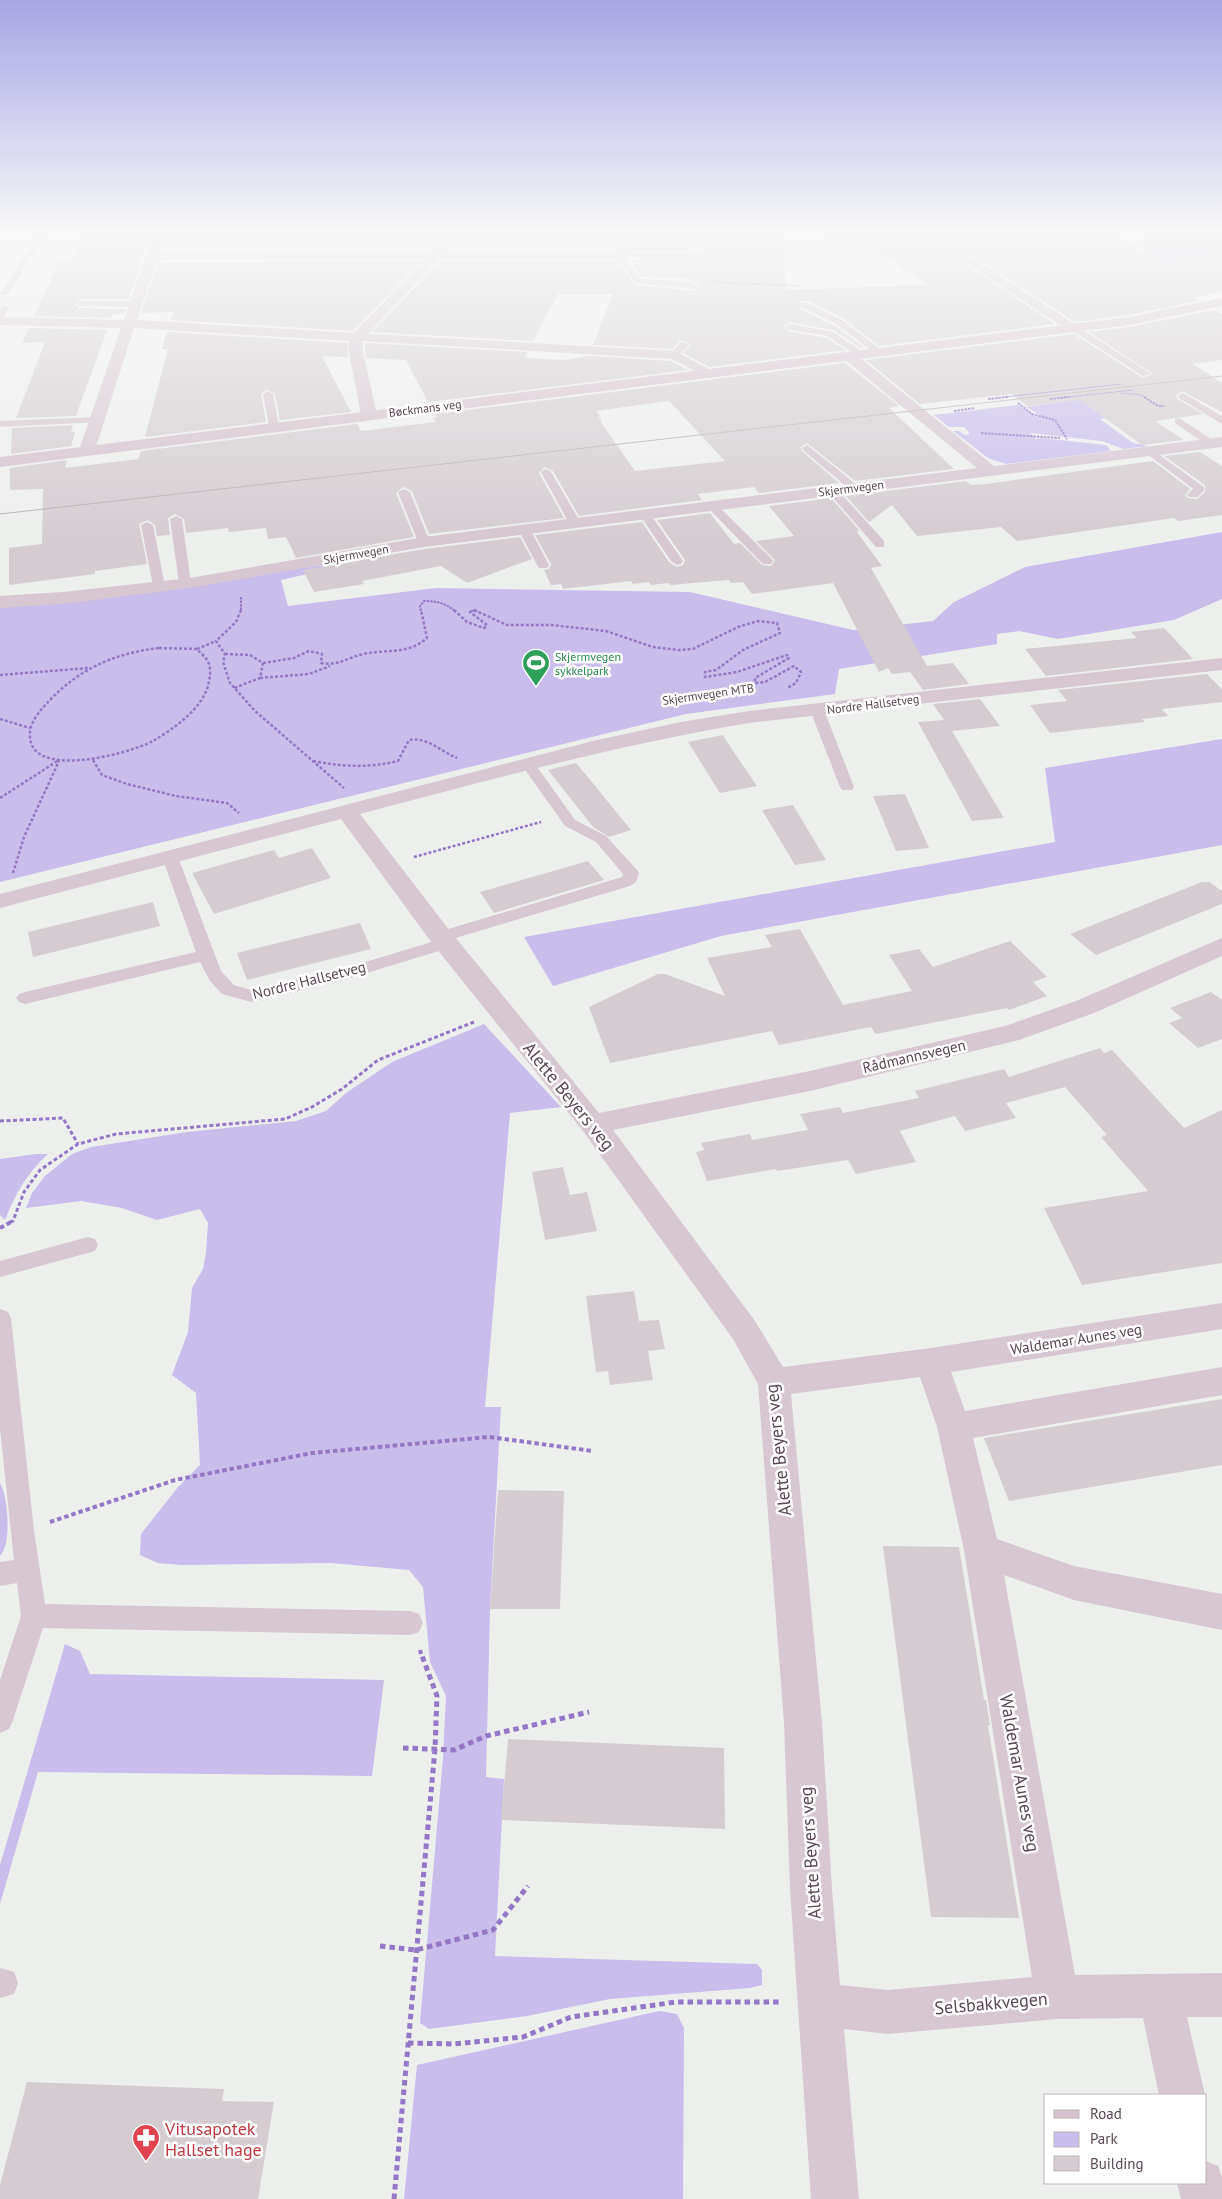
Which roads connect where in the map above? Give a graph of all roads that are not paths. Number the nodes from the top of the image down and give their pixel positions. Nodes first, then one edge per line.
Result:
1 (126, 332) edge
2 (262, 332) edge
3 (362, 332) edge
4 (816, 332) edge
5 (852, 332) edge
6 (1045, 332) edge
7 (1080, 332) edge
8 (357, 337) junction
9 (879, 352) junction
10 (855, 355) junction
11 (709, 373) junction
12 (1146, 374) dead end
13 (268, 394) dead end
14 (1183, 396) dead end
15 (369, 415) junction
16 (97, 420) junction
17 (1222, 421) edge
18 (1179, 422) road end
19 (0, 424) edge
20 (274, 427) junction
21 (1217, 443) edge
22 (807, 448) dead end
23 (87, 450) junction
24 (1150, 451) junction
25 (0, 462) edge
26 (989, 470) junction
27 (546, 472) dead end
28 (853, 487) junction
29 (832, 490) junction
30 (404, 492) dead end
31 (1193, 494) dead end
32 (712, 506) junction
33 (645, 514) junction
34 (176, 519) dead end
35 (575, 523) junction
36 (147, 525) dead end
37 (524, 529) junction
38 (424, 542) junction
39 (880, 544) dead end
40 (677, 561) dead end
41 (768, 561) dead end
42 (542, 565) dead end
43 (185, 583) junction
44 (159, 586) junction
45 (0, 602) edge
46 (1222, 664) edge
47 (817, 710) junction
48 (528, 764) junction
49 (847, 786) dead end
50 (356, 808) junction
51 (170, 857) junction
52 (2, 901) edge
53 (443, 940) junction
54 (1222, 946) edge
55 (206, 955) junction
56 (25, 998) dead end
57 (593, 1124) junction
58 (88, 1245) dead end
59 (0, 1269) edge
60 (1222, 1316) edge
61 (0, 1318) edge
62 (931, 1362) junction
63 (1222, 1381) edge
64 (774, 1382) junction
65 (954, 1427) junction
66 (7, 1450) edge
67 (982, 1550) junction
68 (28, 1570) junction
69 (0, 1574) edge
70 (1222, 1612) edge
71 (34, 1616) junction
72 (410, 1623) road end
73 (0, 1720) edge
74 (1222, 1995) edge
75 (1057, 1997) junction
76 (1160, 1997) junction
77 (821, 2005) junction
78 (1182, 2094) edge
79 (1202, 2184) edge
80 (835, 2199) edge
81 (1205, 2199) edge

1 - 16 street
2 - 8 street
3 - 8 street
4 - 10 lane
5 - 9 lane
6 - 9 main road, Bøckmans veg
7 - 12 lane
8 - 11 street
8 - 15 street
9 - 10 main road, Bøckmans veg
10 - 11 main road, Bøckmans veg
10 - 26 street
11 - 15 main road, Bøckmans veg
13 - 20 lane
14 - 17 lane
15 - 20 main road, Bøckmans veg
16 - 19 lane
16 - 23 street
18 - 21 lane
20 - 23 main road, Bøckmans veg
21 - 24 street, Skjermvegen
22 - 28 lane
23 - 25 main road, Bøckmans veg
24 - 26 street, Skjermvegen
24 - 31 lane
26 - 28 street, Skjermvegen
27 - 35 lane
28 - 29 street, Skjermvegen
29 - 32 street, Skjermvegen
29 - 39 lane
30 - 38 lane
32 - 33 street, Skjermvegen
32 - 41 lane
33 - 35 street, Skjermvegen
33 - 40 lane
34 - 43 lane
35 - 37 street, Skjermvegen
36 - 44 lane
37 - 38 street, Skjermvegen
37 - 42 lane
38 - 43 street, Skjermvegen
43 - 44 street, Skjermvegen
44 - 45 street, Skjermvegen
46 - 47 street, Nordre Hallsetveg
47 - 48 street, Nordre Hallsetveg
47 - 49 lane
48 - 50 street, Nordre Hallsetveg
48 - 53 lane, Nordre Hallsetveg
50 - 51 street, Nordre Hallsetveg
50 - 53 street, Alette Beyers veg
51 - 52 street, Nordre Hallsetveg
51 - 55 lane, Nordre Hallsetveg
53 - 55 lane, Nordre Hallsetveg
53 - 57 street, Alette Beyers veg
54 - 57 street, Rådmannsvegen
55 - 56 lane
57 - 64 street, Alette Beyers veg
58 - 59 lane
60 - 62 street, Waldemar Aunes veg
61 - 66 lane
62 - 64 street, Waldemar Aunes veg
62 - 65 street, Waldemar Aunes veg
63 - 65 street
64 - 77 street, Alette Beyers veg
65 - 67 street, Waldemar Aunes veg
66 - 68 lane
67 - 70 street
67 - 75 street, Waldemar Aunes veg
68 - 69 lane
68 - 71 lane
71 - 72 lane
71 - 73 lane
74 - 76 street, Selsbakkvegen
75 - 76 street, Selsbakkvegen
75 - 77 street, Selsbakkvegen
76 - 78 street
77 - 80 street, Alette Beyers veg
79 - 81 street

